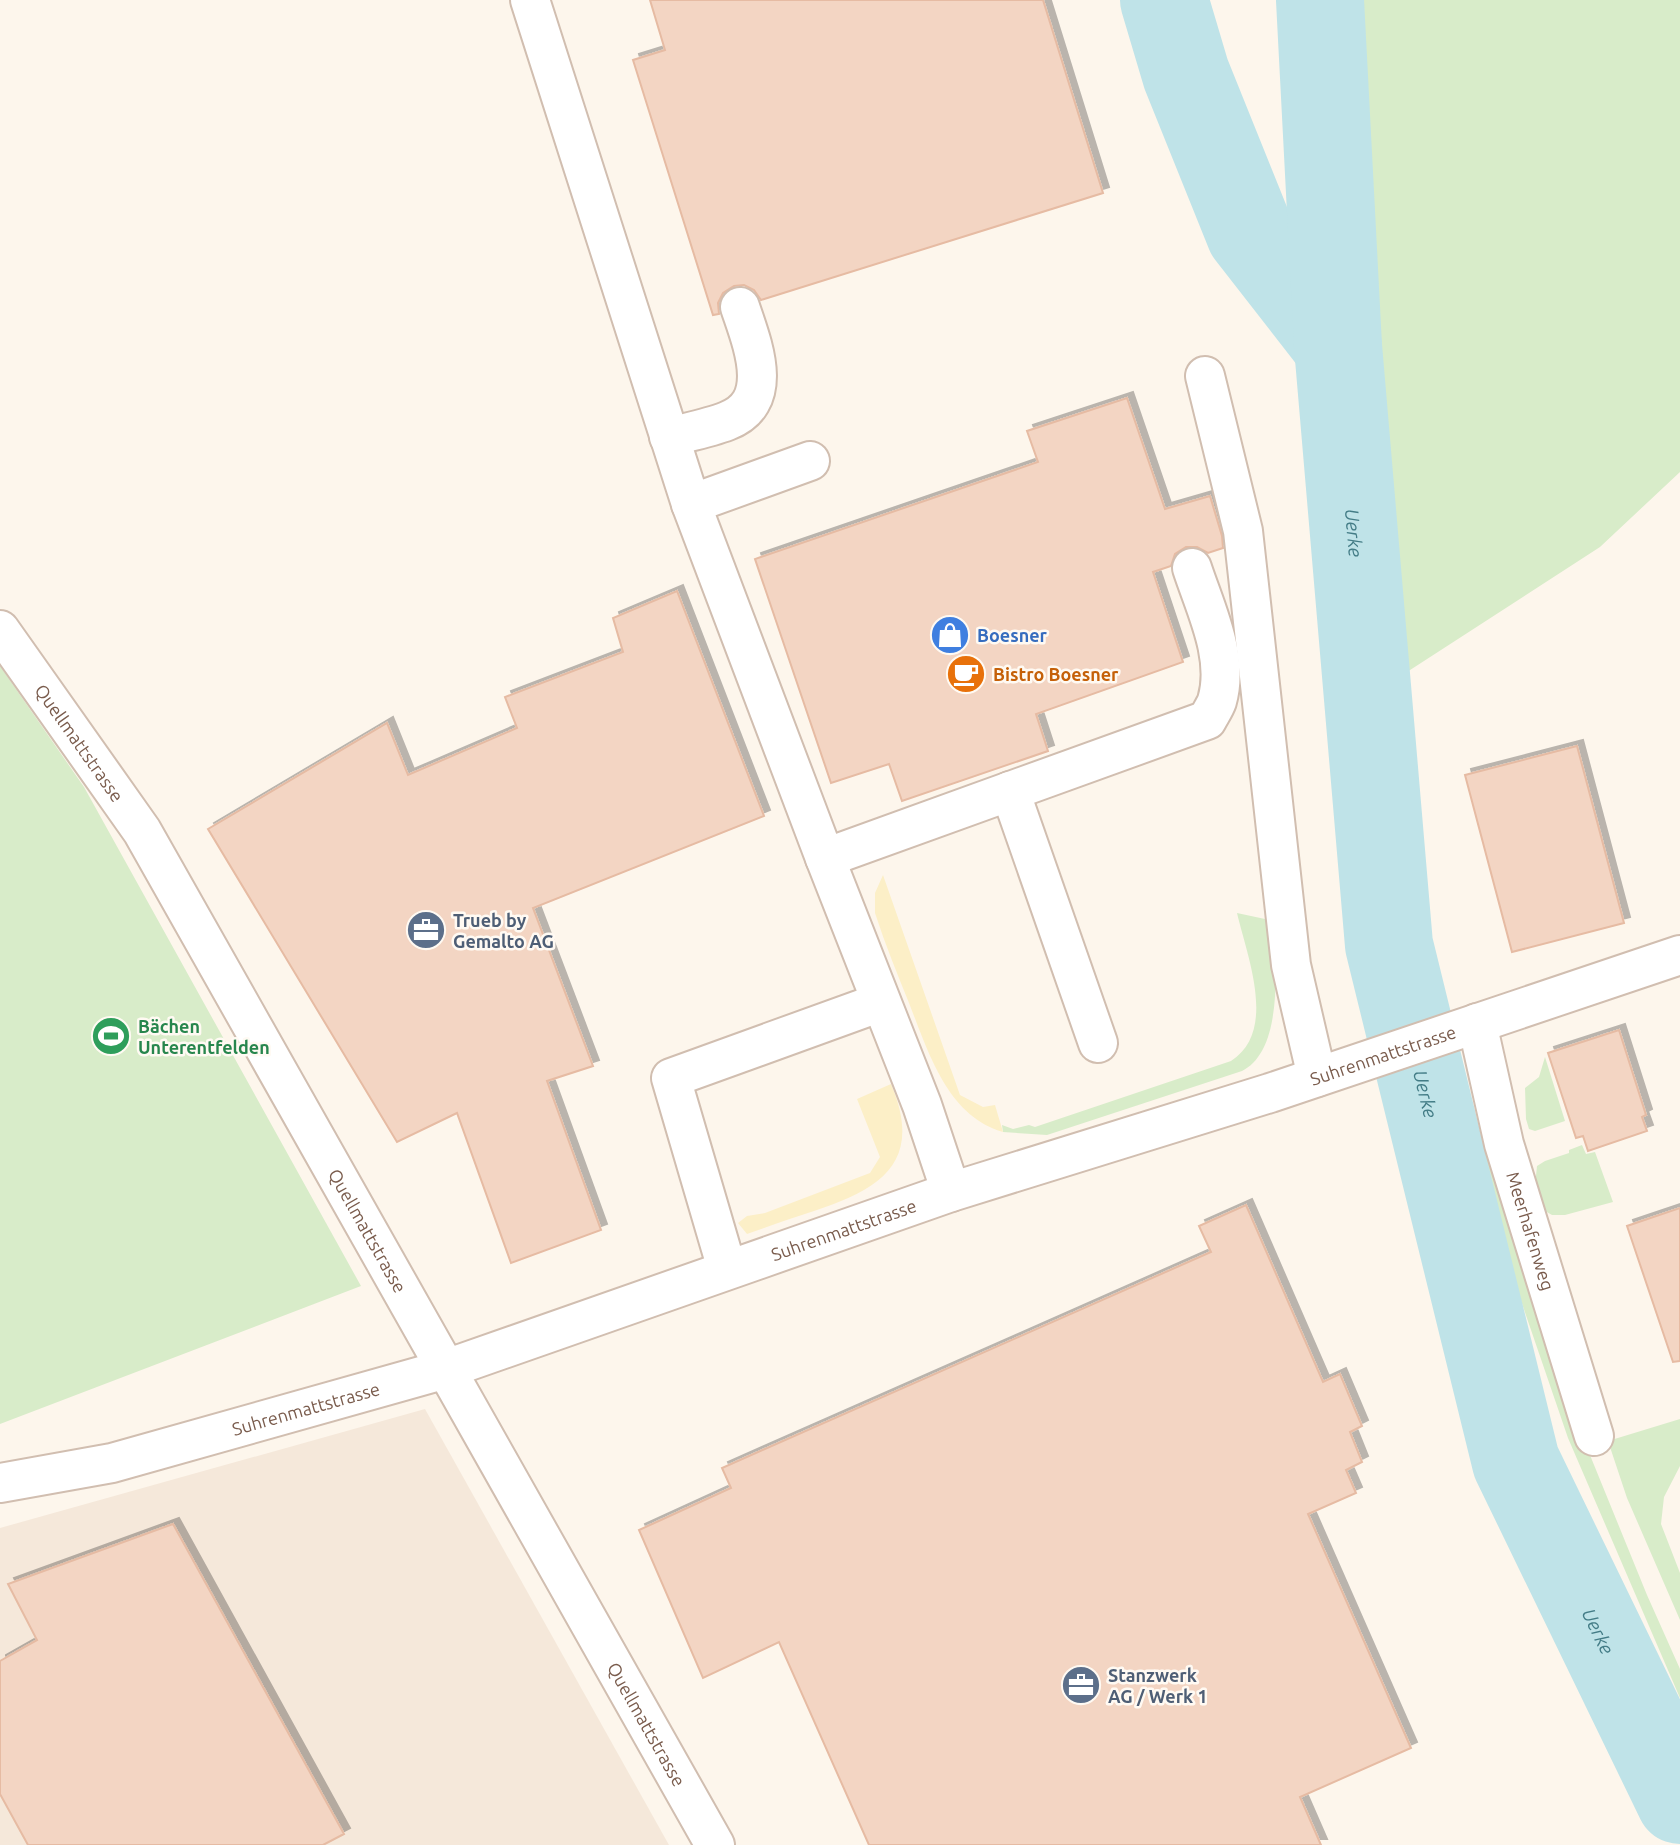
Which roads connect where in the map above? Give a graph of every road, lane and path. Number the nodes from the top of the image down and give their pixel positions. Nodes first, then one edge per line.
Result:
1 (530, 0) edge
2 (740, 307) dead end
3 (1205, 376) dead end
4 (669, 437) junction
5 (810, 461) dead end
6 (691, 504) junction
7 (1192, 568) dead end
8 (0, 630) edge
9 (1010, 791) junction
10 (825, 858) junction
11 (1680, 955) edge
12 (881, 1002) junction
13 (1466, 1027) junction
14 (1098, 1043) dead end
15 (1326, 1074) junction
16 (951, 1192) junction
17 (727, 1269) junction
18 (446, 1369) junction
19 (1594, 1436) dead end
20 (0, 1483) edge
21 (715, 1845) edge

1 - 4 street
2 - 4 street
3 - 15 street
4 - 6 street
5 - 6 street
6 - 10 street
7 - 9 street
8 - 18 street, Quellmattstrasse
9 - 10 street
9 - 14 street
10 - 12 street
11 - 13 street, Suhrenmattstrasse
12 - 16 street
12 - 17 street
13 - 15 street, Suhrenmattstrasse
13 - 19 street, Meerhafenweg
15 - 16 street, Suhrenmattstrasse
16 - 17 street, Suhrenmattstrasse
17 - 18 street, Suhrenmattstrasse
18 - 20 street, Suhrenmattstrasse
18 - 21 street, Quellmattstrasse

